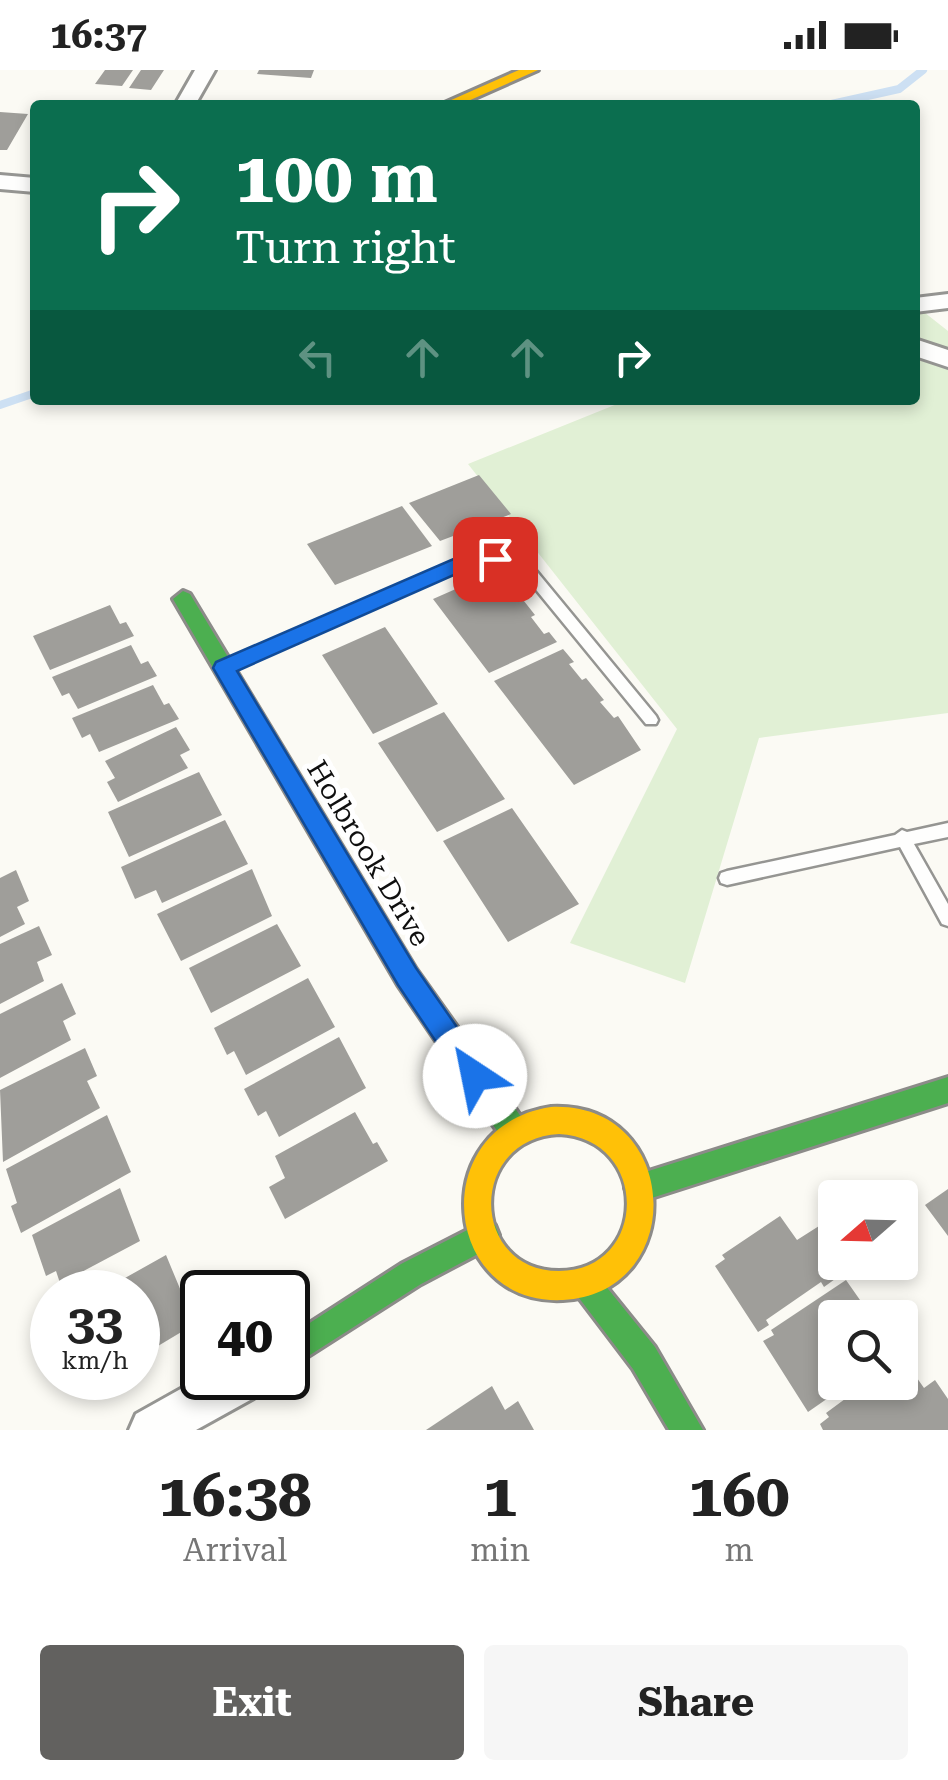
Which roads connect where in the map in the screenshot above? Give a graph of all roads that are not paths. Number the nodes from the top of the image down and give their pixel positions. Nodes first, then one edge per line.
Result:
1 (205, 70) edge
2 (531, 70) edge
3 (188, 100) edge
4 (459, 100) edge
5 (0, 182) edge
6 (30, 185) edge
7 (948, 301) edge
8 (920, 304) edge
9 (920, 348) edge
10 (948, 359) edge
11 (183, 599) dead end
12 (224, 668) junction
13 (651, 720) dead end
14 (948, 830) edge
15 (902, 837) junction
16 (728, 878) dead end
17 (948, 919) edge
18 (948, 1090) edge
19 (514, 1131) junction
20 (639, 1188) junction
21 (485, 1235) junction
22 (586, 1284) junction
23 (310, 1340) edge
24 (206, 1400) edge
25 (152, 1430) edge
26 (687, 1430) edge

1 - 3 street
2 - 4 street
5 - 6 street
7 - 8 street
9 - 10 street
11 - 12 street, Holbrook Drive
12 - 13 lane
12 - 19 street, Holbrook Drive
14 - 15 lane
15 - 16 lane
15 - 17 lane
18 - 20 street
19 - 20 street
19 - 21 street
20 - 22 street
21 - 22 street
21 - 23 street
22 - 26 street
24 - 25 street

